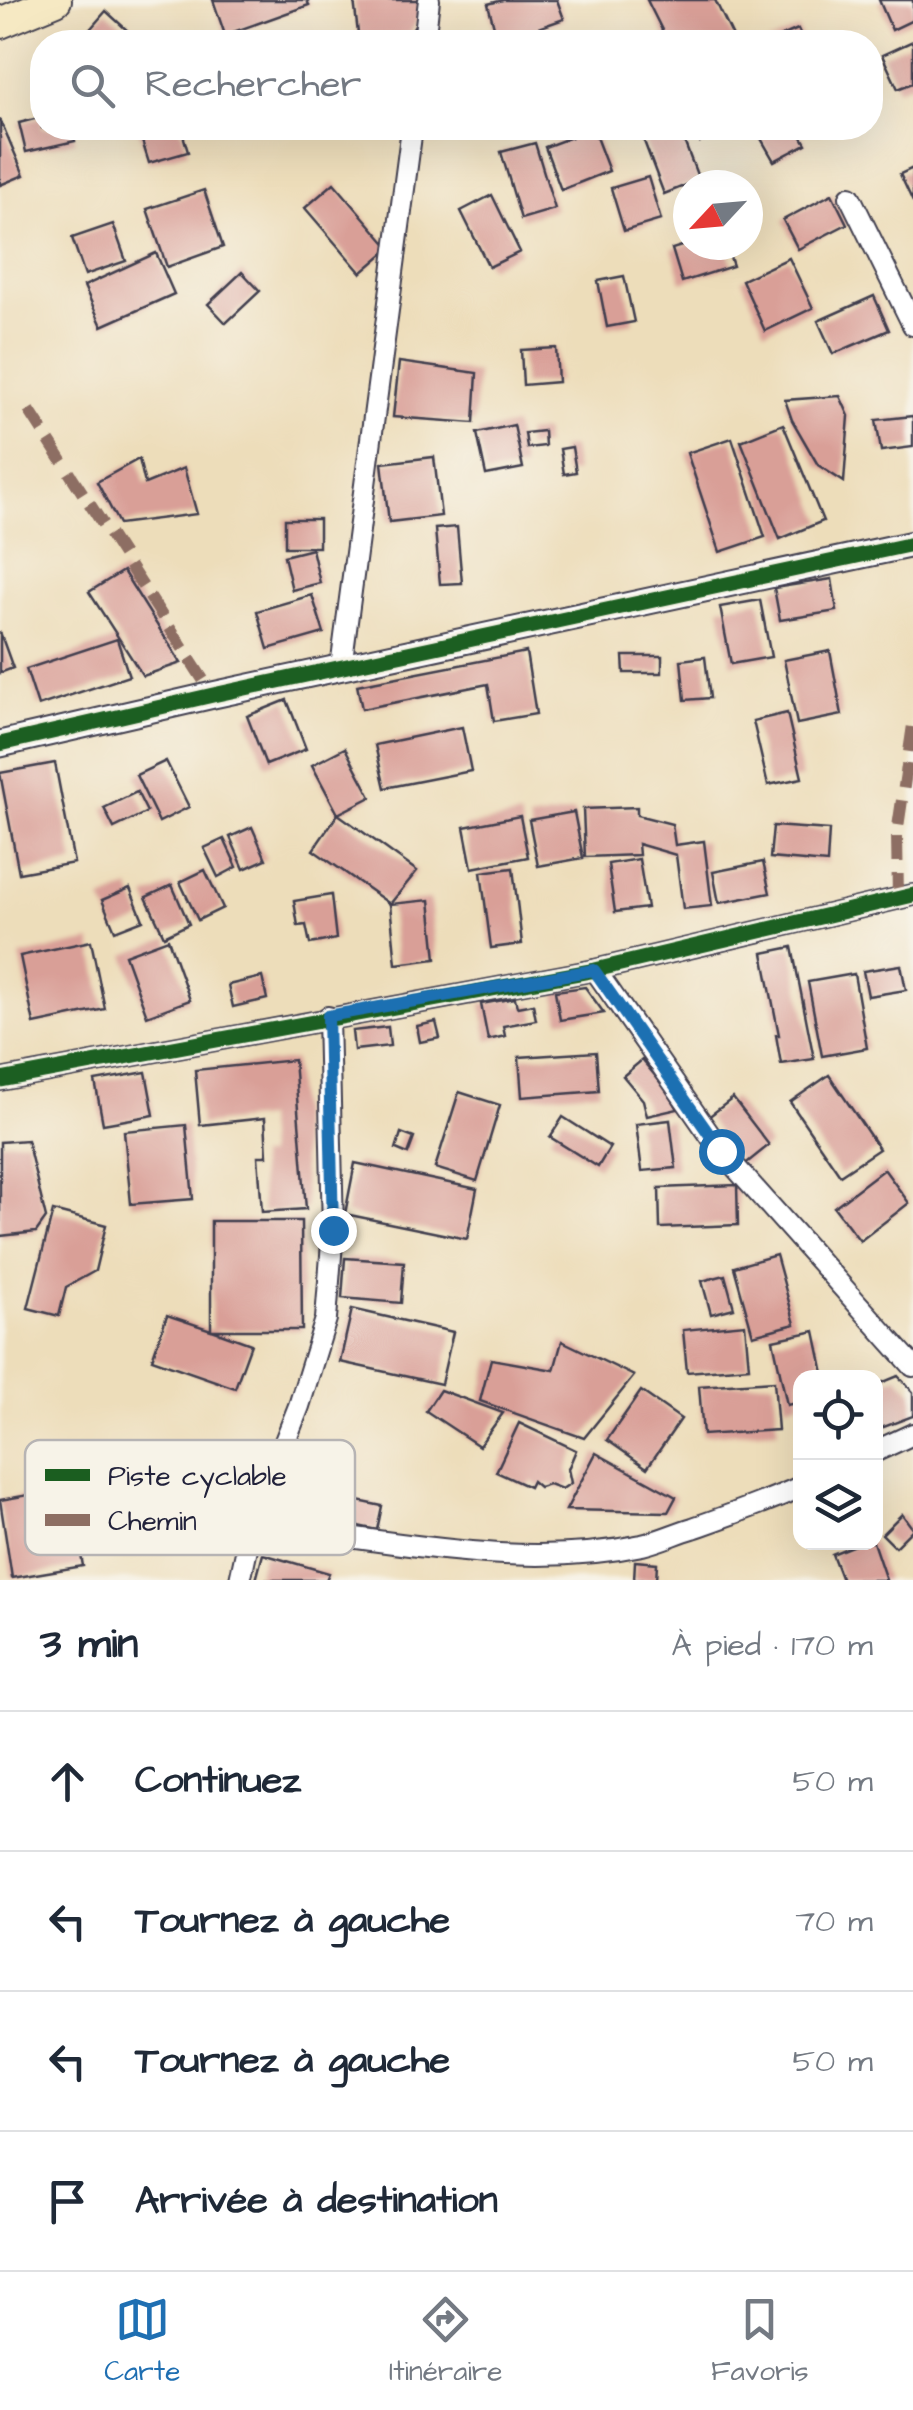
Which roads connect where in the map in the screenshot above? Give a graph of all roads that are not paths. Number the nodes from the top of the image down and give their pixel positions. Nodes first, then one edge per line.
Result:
1 (56, 0) edge
2 (429, 0) edge
3 (0, 23) edge
4 (425, 30) edge
5 (410, 140) edge
6 (850, 197) dead end
7 (913, 325) edge
8 (913, 544) edge
9 (341, 667) junction
10 (0, 744) edge
11 (913, 895) edge
12 (594, 970) junction
13 (328, 1016) junction
14 (0, 1080) edge
15 (913, 1366) edge
16 (913, 1434) edge
17 (285, 1440) edge
18 (883, 1449) edge
19 (793, 1489) edge
20 (355, 1536) edge
21 (245, 1555) edge
22 (240, 1580) edge

1 - 3 main road
2 - 4 street
5 - 9 street
6 - 7 street
8 - 9 street
9 - 10 street
11 - 12 street
12 - 13 street
12 - 15 street
13 - 14 street
13 - 17 street
16 - 18 street
19 - 20 street
21 - 22 street

